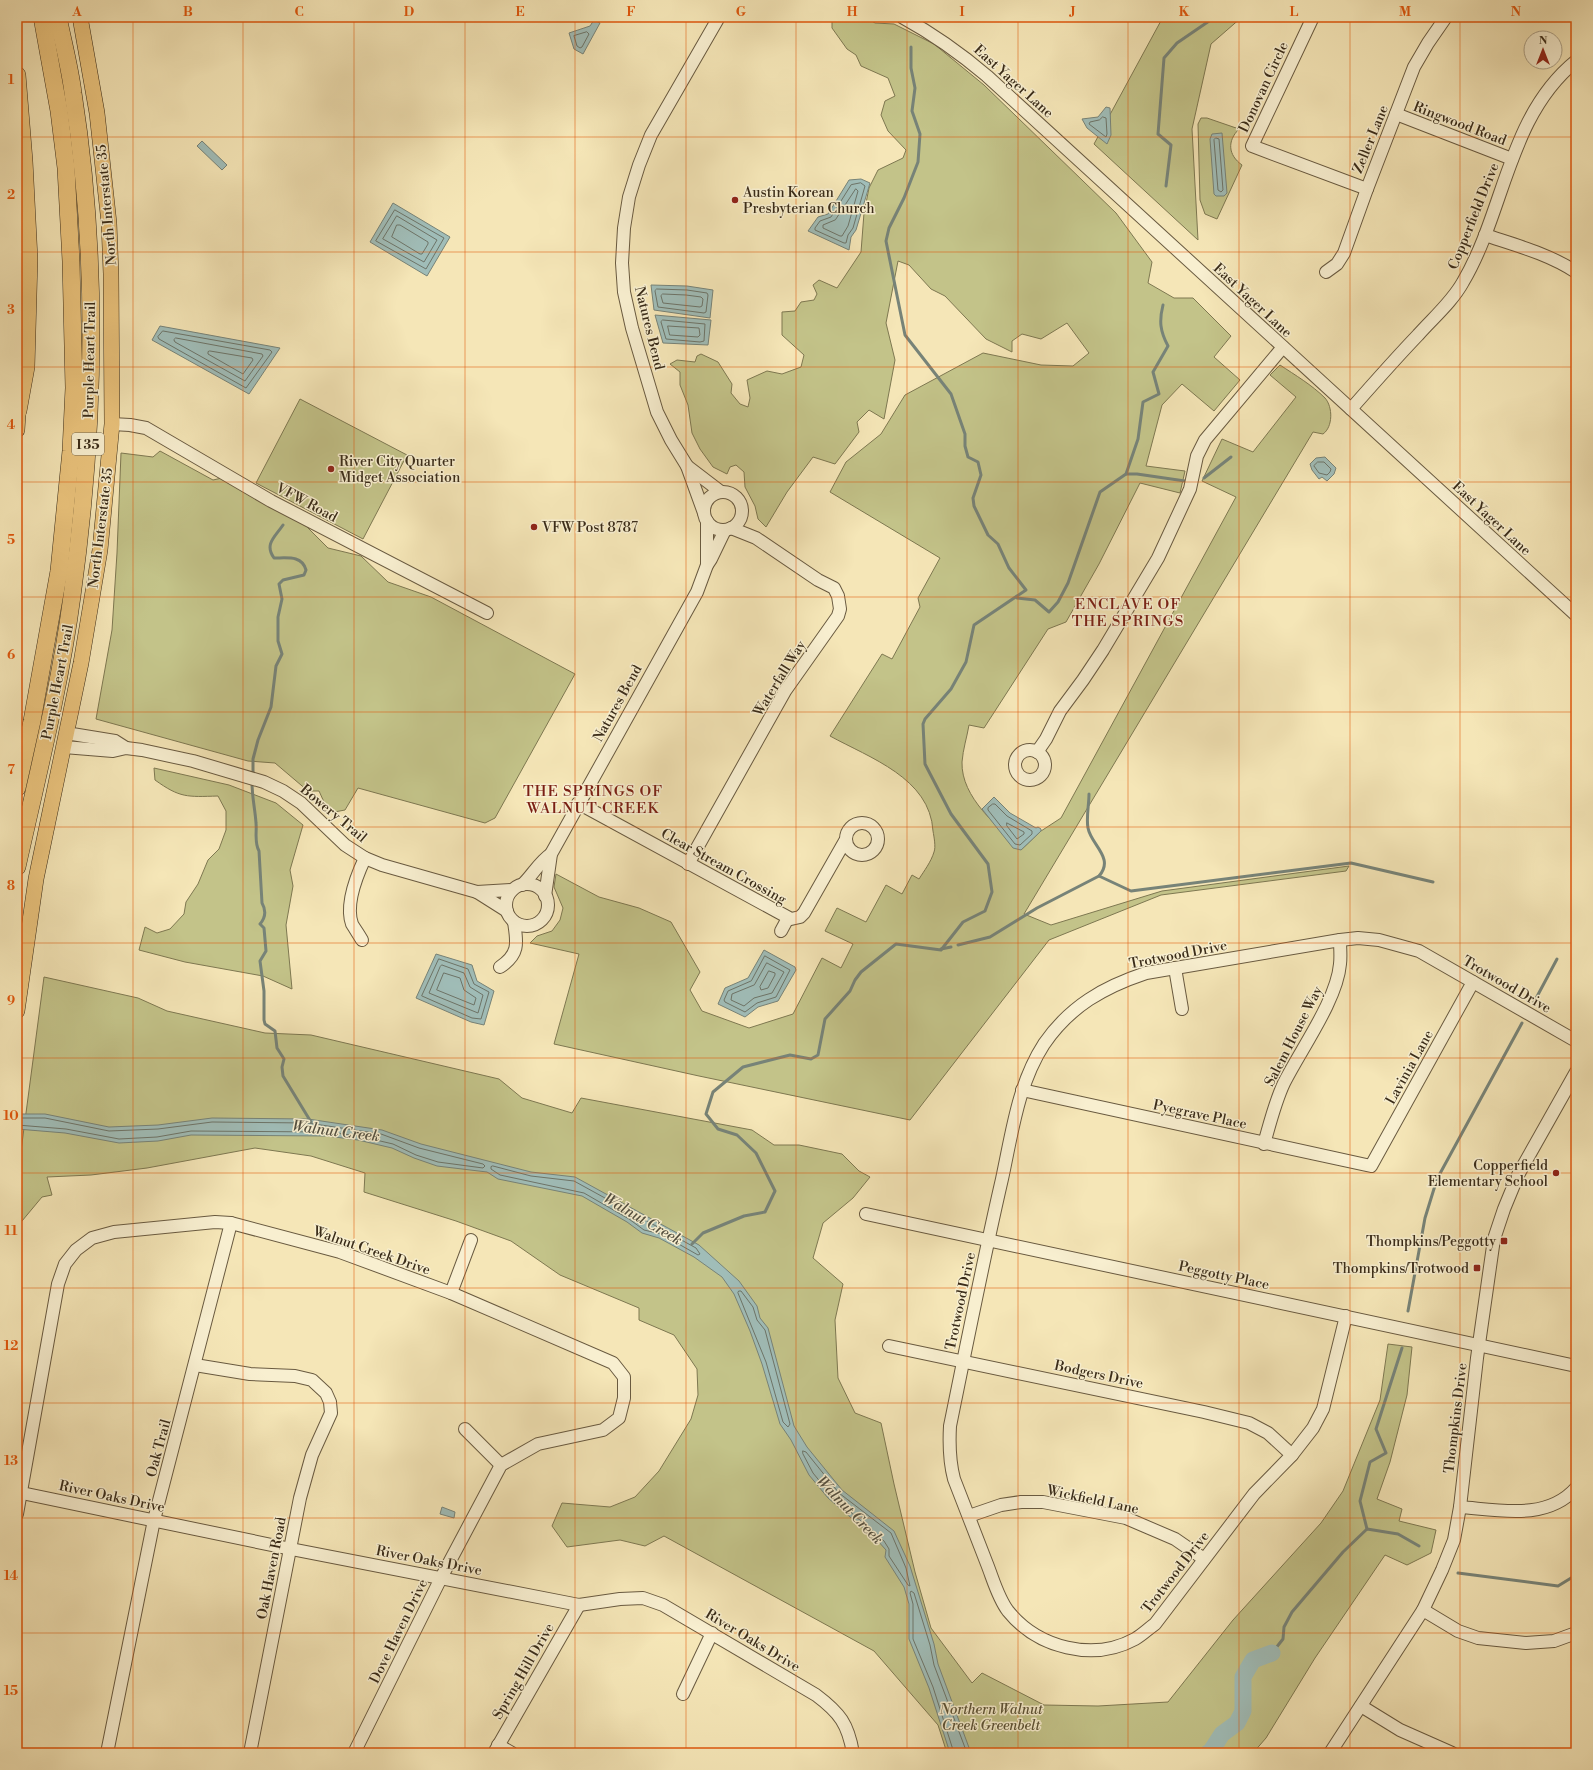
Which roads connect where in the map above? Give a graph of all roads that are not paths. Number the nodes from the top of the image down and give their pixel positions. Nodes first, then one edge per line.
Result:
1 (42, 17) edge
2 (58, 17) edge
3 (80, 17) edge
4 (719, 17) edge
5 (902, 17) edge
6 (1313, 17) edge
7 (1446, 17) edge
8 (1576, 61) edge
9 (17, 75) edge
10 (1396, 114) junction
11 (1512, 158) junction
12 (1367, 189) junction
13 (1485, 235) junction
14 (17, 264) edge
15 (1326, 272) dead end
16 (1576, 272) edge
17 (19, 322) edge
18 (19, 339) edge
19 (1283, 347) junction
20 (1351, 409) junction
21 (18, 412) junction
22 (112, 424) junction
23 (17, 430) edge
24 (687, 466) junction
25 (720, 492) junction
26 (742, 511) junction
27 (705, 517) junction
28 (728, 529) junction
29 (756, 538) junction
30 (706, 565) junction
31 (487, 613) dead end
32 (1576, 615) edge
33 (65, 740) junction
34 (1037, 752) dead end
35 (17, 788) edge
36 (578, 803) junction
37 (845, 841) dead end
38 (551, 854) junction
39 (365, 858) junction
40 (688, 864) junction
41 (17, 867) edge
42 (517, 888) junction
43 (477, 892) junction
44 (545, 896) junction
45 (507, 911) junction
46 (788, 918) junction
47 (514, 922) junction
48 (537, 923) junction
49 (781, 931) dead end
50 (362, 940) dead end
51 (1340, 940) junction
52 (517, 942) junction
53 (500, 967) dead end
54 (1174, 968) junction
55 (1474, 982) junction
56 (1182, 1009) dead end
57 (17, 1011) edge
58 (1576, 1041) edge
59 (1576, 1072) edge
60 (1022, 1090) junction
61 (1264, 1144) junction
62 (1371, 1166) joint
63 (866, 1214) dead end
64 (231, 1223) junction
65 (471, 1240) dead end
66 (988, 1240) junction
67 (451, 1293) junction
68 (1346, 1316) junction
69 (1479, 1345) junction
70 (889, 1346) dead end
71 (963, 1361) junction
72 (195, 1365) junction
73 (1576, 1366) edge
74 (465, 1429) dead end
75 (1292, 1455) junction
76 (501, 1465) junction
77 (1576, 1488) edge
78 (19, 1492) edge
79 (1460, 1507) junction
80 (17, 1514) edge
81 (969, 1516) junction
82 (154, 1520) junction
83 (291, 1549) junction
84 (1204, 1559) junction
85 (441, 1578) junction
86 (579, 1604) junction
87 (1423, 1610) junction
88 (712, 1633) junction
89 (1576, 1633) edge
90 (683, 1694) dead end
91 (1361, 1706) junction
92 (496, 1749) edge
93 (106, 1753) edge
94 (250, 1753) edge
95 (354, 1753) edge
96 (512, 1753) edge
97 (853, 1753) edge
98 (1330, 1753) edge
99 (1452, 1753) edge

1 - 35 highway, Purple Heart Trail / I 35
2 - 41 highway, Purple Heart Trail / I 35
3 - 22 main road, North Interstate 35
4 - 24 street, Natures Bend
5 - 19 street, East Yager Lane
6 - 12 street, Donovan Circle
7 - 10 street, Zeller Lane
8 - 11 street, Copperfield Drive
9 - 21 highway
10 - 11 street, Ringwood Road
10 - 12 street, Zeller Lane
11 - 13 street, Copperfield Drive
12 - 15 street, Zeller Lane
13 - 16 street
13 - 20 street, Copperfield Drive
14 - 17 main road
17 - 18 main road
18 - 21 main road
19 - 20 street, East Yager Lane
19 - 34 street
20 - 32 street, East Yager Lane
21 - 23 main road
22 - 31 street, VFW Road
22 - 33 main road, North Interstate 35
24 - 25 street, Natures Bend
24 - 27 street, Natures Bend
25 - 26 street
25 - 27 street
26 - 28 street
26 - 29 street, Waterfall Way
27 - 28 street
27 - 30 street, Natures Bend
28 - 29 street, Waterfall Way
28 - 30 street, Natures Bend
29 - 40 street, Waterfall Way
30 - 36 street, Natures Bend
33 - 39 street, Bowery Trail
33 - 57 main road, North Interstate 35
36 - 38 street, Natures Bend
36 - 40 street, Clear Stream Crossing
37 - 46 street, Clear Stream Crossing
38 - 42 street, Natures Bend
38 - 44 street, Natures Bend
39 - 43 street, Bowery Trail
39 - 50 street
40 - 46 street, Clear Stream Crossing
42 - 43 street, Bowery Trail
42 - 44 street
42 - 45 street
43 - 45 street, Bowery Trail
44 - 48 street
45 - 47 street
46 - 49 street
47 - 48 street
47 - 52 street
48 - 52 street
51 - 54 street, Trotwood Drive
51 - 55 street, Trotwood Drive
51 - 61 street, Salem House Way
52 - 53 street
54 - 56 street
54 - 60 street, Trotwood Drive
55 - 58 street, Trotwood Drive
55 - 62 street, Lavinia Lane
59 - 69 street, Thompkins Drive
60 - 61 street, Pyegrave Place
60 - 66 street, Trotwood Drive
61 - 62 street, Pyegrave Place
63 - 66 street, Peggotty Place
64 - 67 street, Walnut Creek Drive
64 - 72 street, Oak Trail
64 - 78 street, Walnut Creek Drive
65 - 67 street
66 - 68 street, Peggotty Place
66 - 71 street, Trotwood Drive
67 - 76 street, Walnut Creek Drive
68 - 69 street, Peggotty Place
68 - 75 street, Trotwood Drive
69 - 73 street, Peggotty Place
69 - 79 street, Thompkins Drive
70 - 71 street, Bodgers Drive
71 - 75 street, Bodgers Drive
71 - 81 street, Trotwood Drive
72 - 82 street, Oak Trail
72 - 83 street, Oak Haven Road
74 - 76 street
75 - 84 street, Trotwood Drive
76 - 85 street, Dove Haven Drive
77 - 79 street
78 - 80 street, Walnut Creek Drive
78 - 82 street, River Oaks Drive
79 - 87 street, Thompkins Drive
81 - 84 street, Wickfield Lane
81 - 84 street, Trotwood Drive
82 - 83 street, River Oaks Drive
82 - 93 street, Oak Trail
83 - 85 street, River Oaks Drive
83 - 94 street, Oak Haven Road
85 - 86 street, River Oaks Drive
85 - 95 street, Dove Haven Drive
86 - 88 street, River Oaks Drive
86 - 92 street, Spring Hill Drive
87 - 89 street
87 - 91 street, Thompkins Drive
88 - 90 street
88 - 97 street, River Oaks Drive
91 - 98 street, Thompkins Drive
91 - 99 street
92 - 96 street

